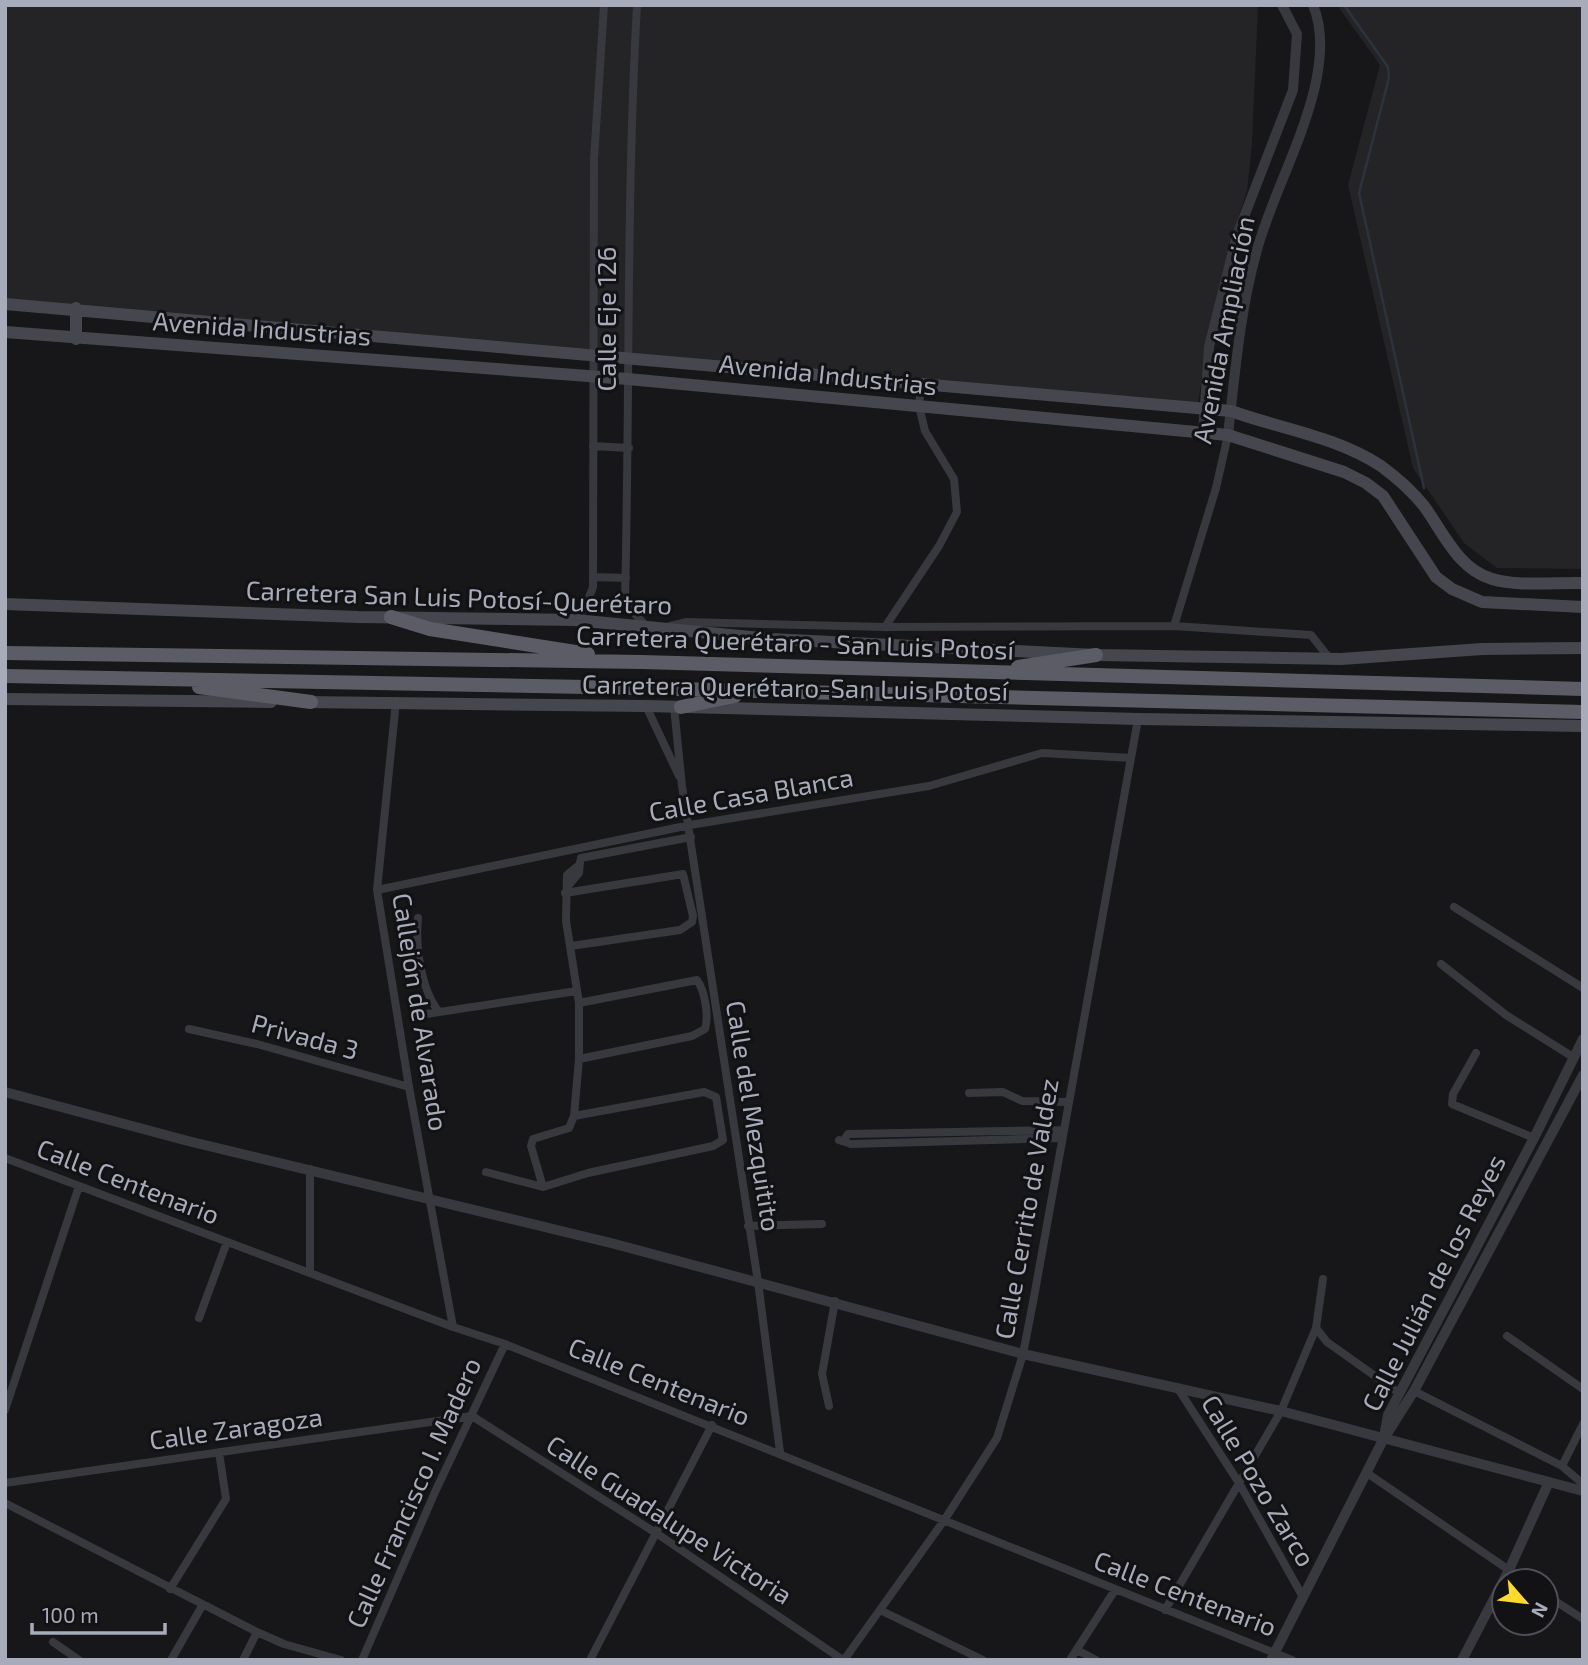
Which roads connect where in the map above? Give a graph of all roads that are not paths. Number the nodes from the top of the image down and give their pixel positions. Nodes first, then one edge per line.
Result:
1 (604, 5) edge
2 (637, 5) edge
3 (1282, 5) edge
4 (1313, 5) edge
5 (5, 304) edge
6 (76, 308) junction
7 (307, 329) junction
8 (5, 332) edge
9 (76, 339) junction
10 (306, 355) junction
11 (593, 356) junction
12 (627, 360) junction
13 (591, 376) junction
14 (628, 379) junction
15 (921, 385) junction
16 (919, 407) junction
17 (1205, 407) junction
18 (1231, 411) junction
19 (1203, 432) junction
20 (1228, 435) junction
21 (593, 446) junction
22 (629, 448) junction
23 (593, 577) junction
24 (626, 578) junction
25 (1583, 583) edge
26 (5, 604) edge
27 (1583, 607) edge
28 (391, 617) junction
29 (575, 620) junction
30 (645, 625) junction
31 (885, 626) junction
32 (1174, 626) junction
33 (665, 627) junction
34 (1583, 648) edge
35 (5, 653) edge
36 (1096, 655) junction
37 (1330, 659) junction
38 (642, 662) junction
39 (982, 673) junction
40 (5, 676) edge
41 (136, 677) junction
42 (1583, 689) edge
43 (760, 691) junction
44 (5, 699) edge
45 (396, 701) junction
46 (311, 702) junction
47 (646, 706) junction
48 (678, 707) junction
49 (1583, 712) edge
50 (1138, 719) junction
51 (1583, 726) edge
52 (1131, 758) junction
53 (682, 786) junction
54 (690, 825) junction
55 (691, 837) junction
56 (580, 857) junction
57 (377, 890) junction
58 (567, 890) junction
59 (1454, 906) dead end
60 (418, 918) dead end
61 (571, 946) junction
62 (1441, 964) dead end
63 (1583, 988) edge
64 (578, 991) junction
65 (579, 1003) junction
66 (439, 1012) junction
67 (420, 1015) dead end
68 (189, 1029) dead end
69 (1583, 1039) edge
70 (1476, 1053) dead end
71 (1573, 1058) junction
72 (579, 1059) junction
73 (1583, 1075) edge
74 (409, 1087) junction
75 (5, 1092) edge
76 (970, 1093) dead end
77 (1068, 1102) junction
78 (574, 1116) junction
79 (1035, 1129) junction
80 (878, 1133) junction
81 (1062, 1134) junction
82 (976, 1136) junction
83 (918, 1137) junction
84 (1534, 1138) junction
85 (1035, 1139) junction
86 (878, 1143) junction
87 (5, 1158) edge
88 (310, 1169) junction
89 (486, 1172) dead end
90 (79, 1186) junction
91 (543, 1187) junction
92 (430, 1200) junction
93 (822, 1224) dead end
94 (748, 1226) junction
95 (1483, 1235) junction
96 (1494, 1241) junction
97 (227, 1242) junction
98 (310, 1273) junction
99 (1323, 1279) dead end
100 (758, 1282) junction
101 (835, 1301) junction
102 (198, 1318) dead end
103 (453, 1327) junction
104 (1316, 1328) junction
105 (1507, 1336) dead end
106 (1432, 1342) junction
107 (505, 1344) junction
108 (1023, 1354) junction
109 (1177, 1387) junction
110 (1583, 1389) edge
111 (1414, 1391) junction
112 (1399, 1393) junction
113 (829, 1406) dead end
114 (5, 1410) edge
115 (1281, 1412) junction
116 (472, 1416) junction
117 (1583, 1424) edge
118 (712, 1425) junction
119 (1383, 1440) junction
120 (219, 1452) junction
121 (780, 1452) junction
122 (1562, 1466) junction
123 (1367, 1473) junction
124 (5, 1483) edge
125 (1240, 1483) junction
126 (1548, 1484) junction
127 (1583, 1484) edge
128 (1583, 1491) edge
129 (5, 1503) edge
130 (944, 1519) junction
131 (656, 1534) junction
132 (1505, 1567) edge
133 (1510, 1567) edge
134 (170, 1588) junction
135 (1115, 1590) junction
136 (1303, 1597) junction
137 (1560, 1604) edge
138 (202, 1605) junction
139 (1490, 1606) edge
140 (880, 1610) junction
141 (1165, 1610) junction
142 (1583, 1619) edge
143 (257, 1632) junction
144 (53, 1642) dead end
145 (1077, 1650) junction
146 (1273, 1656) edge
147 (79, 1660) edge
148 (171, 1660) edge
149 (243, 1660) edge
150 (341, 1660) edge
151 (362, 1660) edge
152 (590, 1660) edge
153 (843, 1660) edge
154 (983, 1660) edge
155 (1070, 1660) edge
156 (1096, 1660) edge
157 (1292, 1660) edge
158 (1462, 1660) edge

1 - 11 street, Calle Eje 126
2 - 12 street, Calle Eje 126
3 - 17 street, Avenida Ampliación
4 - 18 street, Avenida Ampliación
5 - 6 main road, Avenida Industrias
6 - 7 main road, Avenida Industrias
6 - 9 main road
7 - 10 main road
7 - 11 main road, Avenida Industrias
8 - 9 main road, Avenida Industrias
9 - 10 main road, Avenida Industrias
10 - 13 main road, Avenida Industrias
11 - 12 main road, Avenida Industrias
11 - 13 street, Calle Eje 126
12 - 14 street, Calle Eje 126
12 - 15 main road, Avenida Industrias
13 - 14 main road, Avenida Industrias
13 - 21 street, Calle Eje 126
14 - 16 main road, Avenida Industrias
14 - 22 street, Calle Eje 126
15 - 16 street
15 - 17 main road, Avenida Industrias
16 - 19 main road, Avenida Industrias
16 - 31 street
17 - 18 main road, Avenida Industrias
17 - 19 street, Avenida Ampliación
18 - 20 street, Avenida Ampliación
18 - 25 main road, Avenida Industrias
19 - 20 main road, Avenida Industrias
20 - 27 main road, Avenida Industrias
20 - 32 street, Avenida Ampliación
21 - 22 street
21 - 23 street, Calle Eje 126
22 - 24 street, Calle Eje 126
23 - 24 street
23 - 29 street, Calle Eje 126
24 - 30 street, Calle Eje 126
26 - 28 main road, Carretera San Luis Potosí-Querétaro
28 - 29 main road, Carretera San Luis Potosí-Querétaro
28 - 38 highway
29 - 30 main road, Carretera San Luis Potosí-Querétaro
30 - 33 main road, Carretera San Luis Potosí-Querétaro
31 - 32 street
31 - 33 street
32 - 37 street
33 - 36 main road, Carretera San Luis Potosí-Querétaro
34 - 37 main road, Carretera San Luis Potosí-Querétaro
35 - 38 highway, Carretera Querétaro - San Luis Potosí
36 - 37 main road, Carretera San Luis Potosí-Querétaro
36 - 39 highway
38 - 39 highway, Carretera Querétaro - San Luis Potosí
39 - 42 highway, Carretera Querétaro - San Luis Potosí
40 - 41 highway, Carretera Querétaro - San Luis Potosí
41 - 43 highway, Carretera Querétaro - San Luis Potosí
41 - 46 highway
43 - 48 highway
43 - 49 highway, Carretera Querétaro - San Luis Potosí
44 - 46 main road, Carretera Querétaro-San Luis Potosí
45 - 46 main road, Carretera Querétaro-San Luis Potosí
45 - 47 main road, Carretera Querétaro-San Luis Potosí
45 - 57 street, Callejón de Alvarado
47 - 48 main road, Carretera Querétaro-San Luis Potosí
47 - 53 street, Calle del Mezquitito
48 - 50 main road, Carretera Querétaro-San Luis Potosí
48 - 53 street, Calle del Mezquitito
50 - 51 main road, Carretera Querétaro-San Luis Potosí
50 - 52 street, Calle Cerrito de Valdez
52 - 54 street, Calle Casa Blanca
52 - 77 street, Calle Cerrito de Valdez
53 - 54 street, Calle del Mezquitito
54 - 55 street, Calle del Mezquitito
54 - 56 street, Calle Casa Blanca
55 - 56 street
55 - 94 street, Calle del Mezquitito
56 - 57 street, Calle Casa Blanca
56 - 58 street
57 - 74 street, Callejón de Alvarado
58 - 61 street
58 - 61 street
59 - 63 street
60 - 66 street
61 - 64 street
62 - 71 street
64 - 65 street
64 - 66 street
65 - 72 street
65 - 72 street
66 - 67 street
68 - 74 street, Privada 3
69 - 71 street, Calle Julián de los Reyes
70 - 84 street
71 - 84 street, Calle Julián de los Reyes
72 - 78 street
73 - 96 street, Calle Julián de los Reyes
74 - 92 street, Callejón de Alvarado
75 - 88 street
76 - 77 street
77 - 81 street, Calle Cerrito de Valdez
78 - 91 street
78 - 91 street
79 - 81 street
79 - 82 street
79 - 85 street
80 - 83 street
80 - 86 street
80 - 86 street
81 - 85 street
81 - 108 street, Calle Cerrito de Valdez
82 - 83 street
82 - 85 street
83 - 86 street
84 - 95 street, Calle Julián de los Reyes
87 - 90 street, Calle Centenario
88 - 92 street
88 - 98 street
89 - 91 street
90 - 97 street, Calle Centenario
90 - 114 street
92 - 100 street
92 - 103 street, Callejón de Alvarado
93 - 94 street
94 - 100 street, Calle del Mezquitito
95 - 96 street
95 - 106 street, Calle Julián de los Reyes
96 - 106 street, Calle Julián de los Reyes
97 - 98 street, Calle Centenario
97 - 102 street
98 - 103 street, Calle Centenario
99 - 104 street
100 - 101 street
100 - 121 street, Calle del Mezquitito
101 - 108 street
101 - 113 street
103 - 107 street, Calle Centenario
104 - 112 street
104 - 115 street
105 - 110 street
106 - 111 street, Calle Julián de los Reyes
106 - 112 street, Calle Julián de los Reyes
107 - 116 street, Calle Francisco I. Madero
107 - 118 street, Calle Centenario
108 - 109 street
108 - 130 street, Calle Cerrito de Valdez
109 - 115 street
109 - 125 street, Calle Pozo Zarco
111 - 119 street, Calle Julián de los Reyes
111 - 122 street
112 - 119 street, Calle Julián de los Reyes
115 - 119 street
115 - 125 street
116 - 120 street, Calle Zaragoza
116 - 131 street, Calle Guadalupe Victoria
116 - 151 street, Calle Francisco I. Madero
117 - 122 street
118 - 121 street, Calle Centenario
118 - 131 street
119 - 123 street
119 - 126 street
120 - 124 street, Calle Zaragoza
120 - 134 street
121 - 130 street, Calle Centenario
122 - 127 street
123 - 132 street
123 - 136 street
125 - 136 street, Calle Pozo Zarco
125 - 141 street
126 - 128 street
126 - 133 street
129 - 134 street
130 - 135 street, Calle Centenario
130 - 140 street, Calle Cerrito de Valdez
131 - 152 street
131 - 153 street, Calle Guadalupe Victoria
134 - 138 street
135 - 141 street, Calle Centenario
135 - 145 street
136 - 146 street
137 - 142 street
138 - 143 street
138 - 148 street
139 - 158 street
140 - 153 street, Calle Cerrito de Valdez
140 - 154 street
141 - 146 street, Calle Centenario
143 - 149 street
143 - 150 street
144 - 147 street
145 - 155 street
145 - 156 street
146 - 157 street, Calle Centenario

